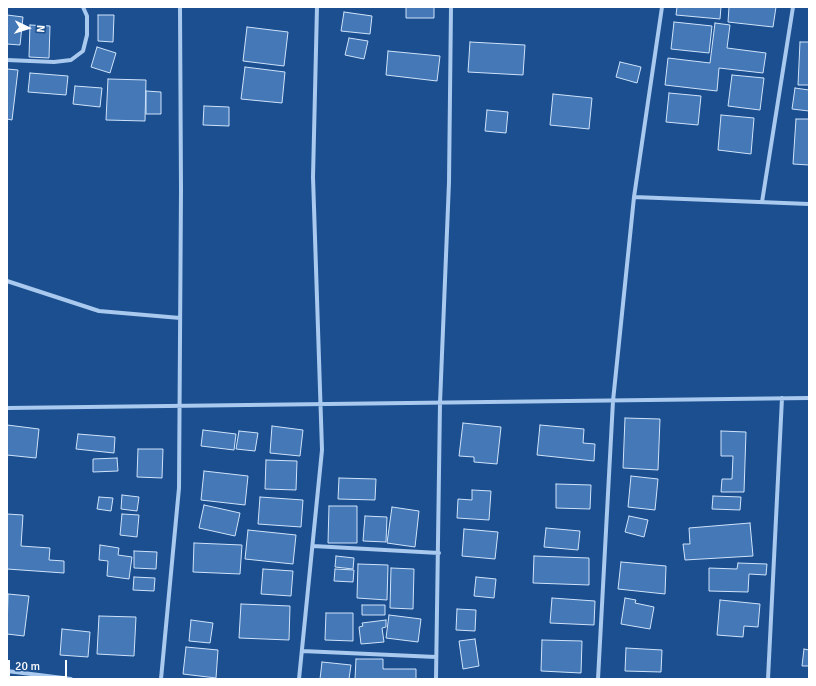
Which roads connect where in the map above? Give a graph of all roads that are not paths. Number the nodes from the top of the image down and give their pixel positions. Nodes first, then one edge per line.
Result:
1 (83, 7) edge
2 (180, 7) edge
3 (317, 7) edge
4 (451, 7) edge
5 (662, 7) edge
6 (793, 7) edge
7 (7, 60) edge
8 (634, 197) junction
9 (762, 202) junction
10 (809, 204) edge
11 (7, 281) edge
12 (180, 318) junction
13 (782, 398) junction
14 (809, 398) edge
15 (613, 401) junction
16 (440, 403) junction
17 (321, 404) junction
18 (180, 406) junction
19 (7, 408) edge
20 (313, 546) junction
21 (439, 553) junction
22 (302, 651) junction
23 (436, 657) junction
24 (7, 671) edge
25 (72, 679) edge
26 (161, 679) edge
27 (299, 679) edge
28 (436, 679) edge
29 (598, 679) edge
30 (768, 679) edge

1 - 7 street
2 - 12 street
3 - 17 street
4 - 16 street
5 - 8 street
6 - 9 street
8 - 9 street
8 - 15 street
9 - 10 street
11 - 12 street
12 - 18 street
13 - 14 street
13 - 15 street
13 - 30 street
15 - 16 street
15 - 29 street
16 - 17 street
16 - 21 street
17 - 18 street
17 - 20 street
18 - 19 street
18 - 26 street
20 - 21 street
20 - 22 street
21 - 23 street
22 - 23 street
22 - 27 street
23 - 28 street
24 - 25 street

